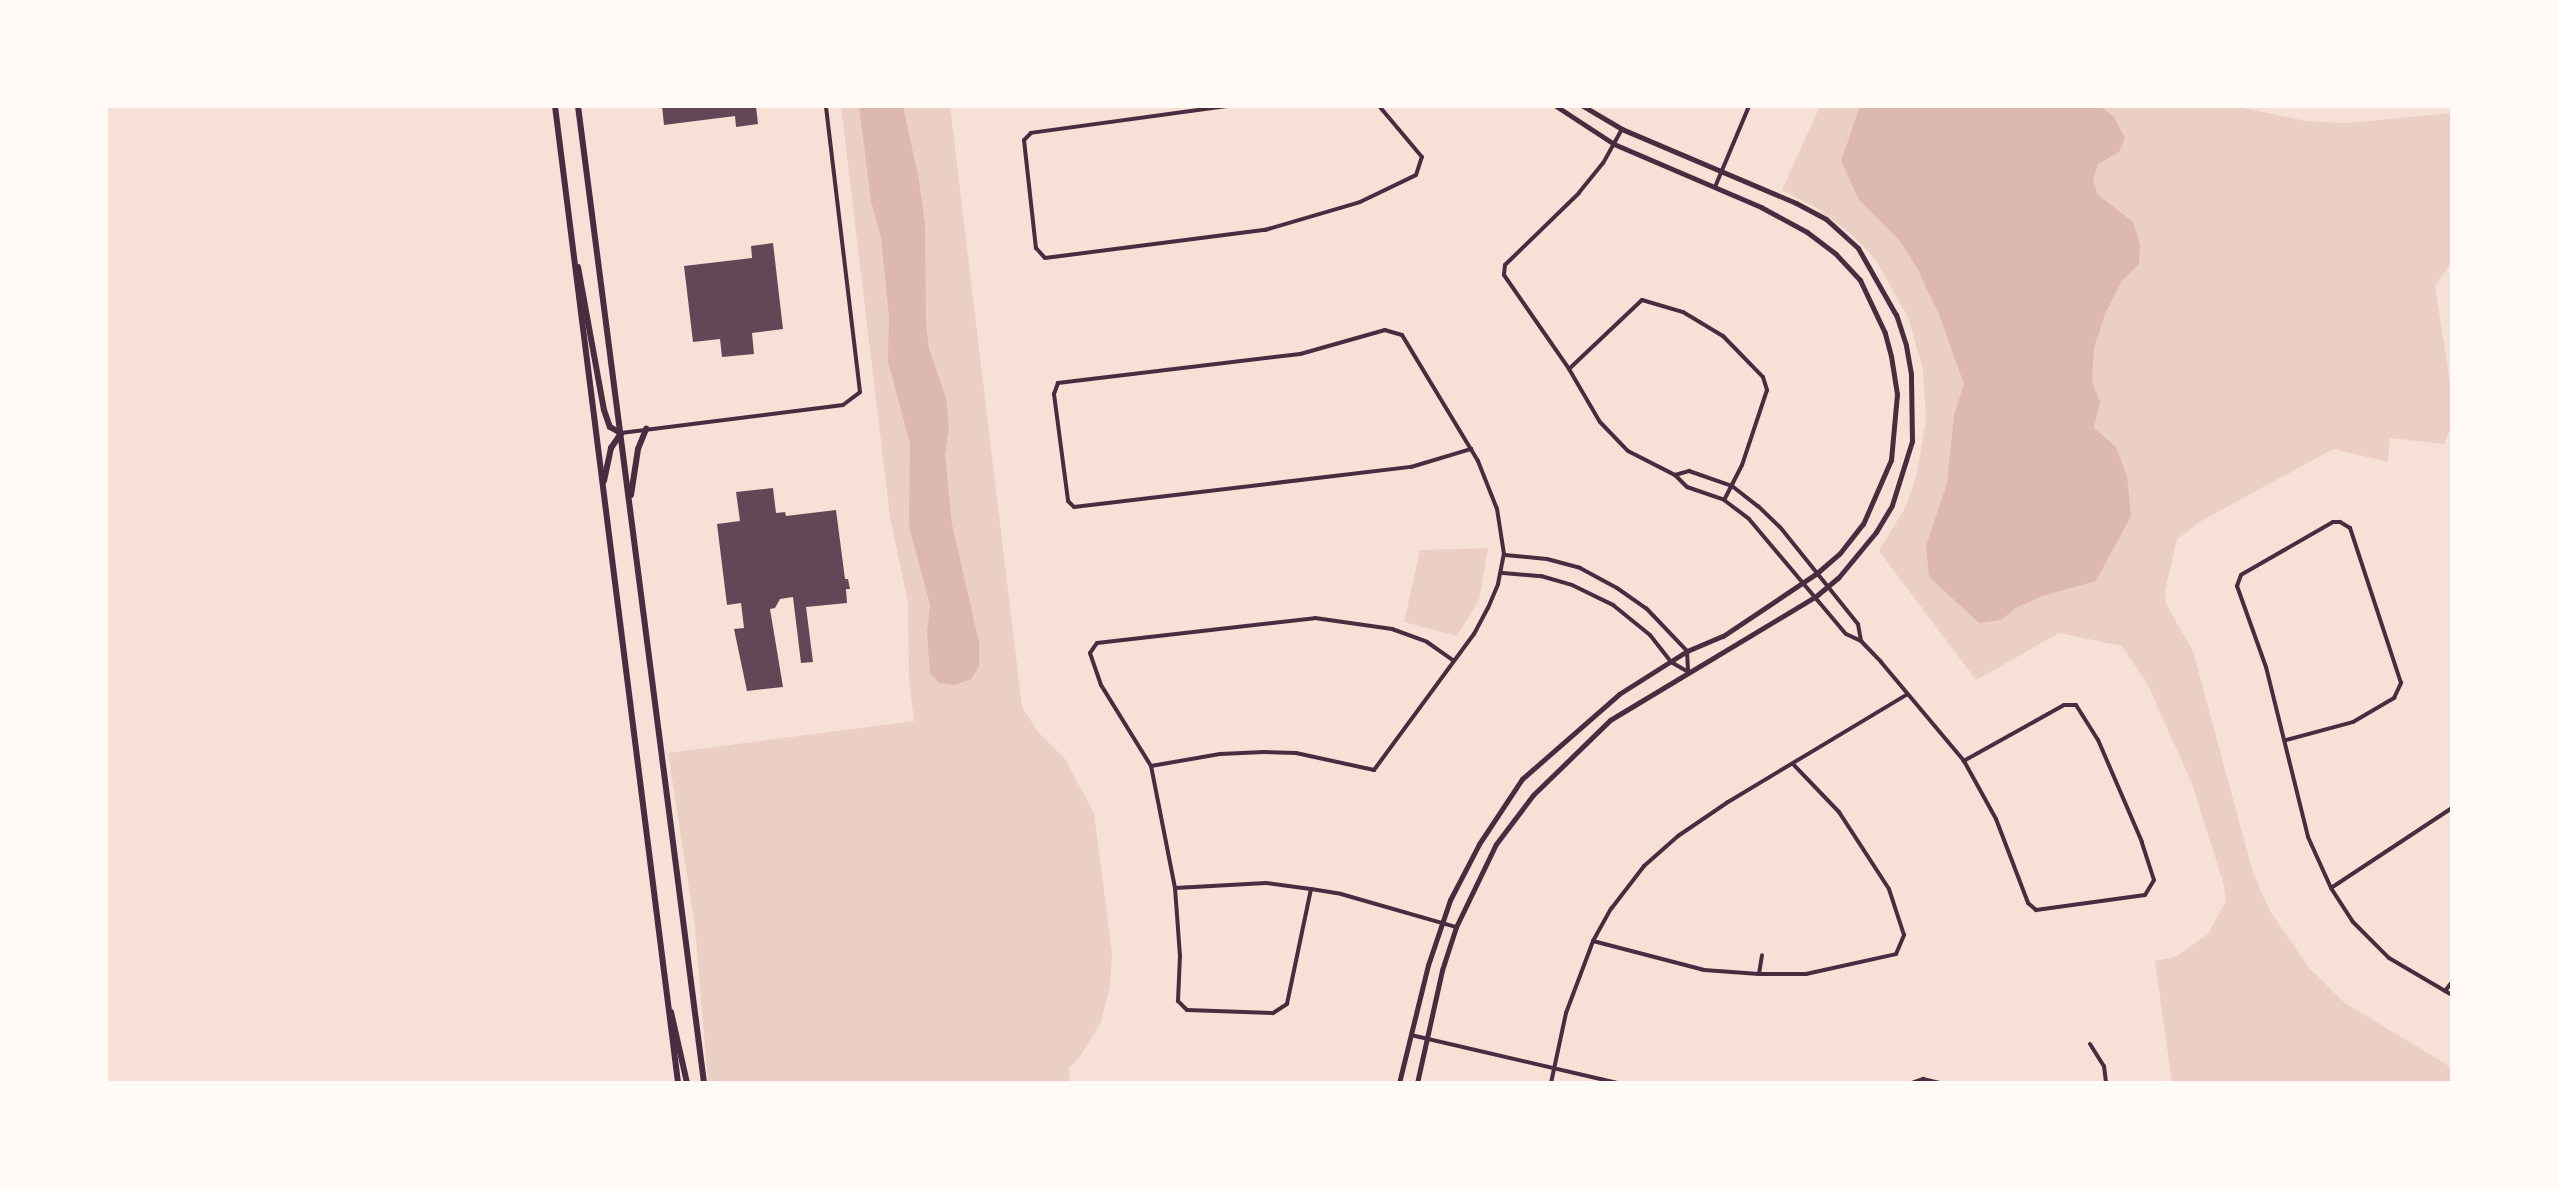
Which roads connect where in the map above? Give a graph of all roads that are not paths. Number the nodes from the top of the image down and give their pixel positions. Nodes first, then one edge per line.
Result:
1 (555, 106) edge
2 (578, 106) edge
3 (826, 106) edge
4 (1227, 106) edge
5 (1379, 106) edge
6 (1556, 106) edge
7 (1583, 106) edge
8 (1749, 106) edge
9 (1622, 129) junction
10 (1614, 144) junction
11 (1721, 170) junction
12 (1715, 187) junction
13 (572, 241) junction
14 (1569, 369) junction
15 (646, 429) junction
16 (621, 433) junction
17 (1471, 449) junction
18 (1675, 475) junction
19 (1732, 486) junction
20 (603, 488) junction
21 (1724, 500) junction
22 (630, 506) junction
23 (1504, 554) junction
24 (1502, 572) junction
25 (1817, 573) junction
26 (1803, 584) junction
27 (1828, 587) junction
28 (1815, 597) junction
29 (1861, 641) junction
30 (1687, 651) junction
31 (1453, 660) junction
32 (1671, 662) junction
33 (1688, 672) junction
34 (1906, 695) junction
35 (2286, 740) junction
36 (1964, 761) junction
37 (1794, 765) junction
38 (1151, 766) junction
39 (2452, 808) edge
40 (1175, 888) junction
41 (2331, 888) junction
42 (1311, 889) junction
43 (1441, 922) junction
44 (1456, 927) junction
45 (1593, 941) junction
46 (1762, 955) dead end
47 (1759, 974) junction
48 (2452, 982) edge
49 (2445, 991) junction
50 (2452, 995) edge
51 (667, 1001) junction
52 (1411, 1035) junction
53 (1428, 1039) junction
54 (2090, 1044) dead end
55 (1554, 1068) junction
56 (678, 1083) edge
57 (687, 1083) edge
58 (704, 1083) edge
59 (1399, 1083) edge
60 (1417, 1083) edge
61 (1551, 1083) edge
62 (1617, 1083) edge
63 (1912, 1083) edge
64 (1940, 1083) edge
65 (2106, 1083) edge

1 - 13 main road
2 - 16 main road
3 - 15 street
4 - 5 street
6 - 10 street
7 - 9 street
8 - 11 street
9 - 10 street
9 - 11 street
10 - 12 street
10 - 14 street
11 - 12 street
11 - 27 street
12 - 25 street
13 - 16 main road
13 - 20 main road
14 - 18 street
14 - 19 street
15 - 16 street
15 - 22 main road
16 - 20 main road
16 - 22 main road
17 - 17 street
17 - 23 street
18 - 19 street
18 - 21 street
19 - 21 street
19 - 25 street
20 - 51 main road
21 - 26 street
22 - 58 main road
23 - 24 street
23 - 30 street
24 - 31 street
24 - 32 street
25 - 26 street
25 - 27 street
26 - 28 street
26 - 30 street
27 - 28 street
27 - 29 street
28 - 29 street
28 - 33 street
29 - 34 street
30 - 32 street
30 - 33 street
31 - 38 street
31 - 38 street
32 - 33 street
32 - 43 street
33 - 44 street
34 - 36 street
34 - 37 street
35 - 35 street
35 - 41 street
36 - 36 street
37 - 45 street
37 - 47 street
38 - 40 street
39 - 41 street
40 - 42 street
40 - 42 street
41 - 49 street
42 - 43 street
43 - 44 street
43 - 52 street
44 - 53 street
45 - 47 street
45 - 55 street
46 - 47 street
48 - 49 street
49 - 50 street
51 - 56 main road
51 - 57 main road
52 - 53 street
52 - 59 street
53 - 55 street
53 - 60 street
54 - 65 street
55 - 61 street
55 - 62 street
63 - 64 street

